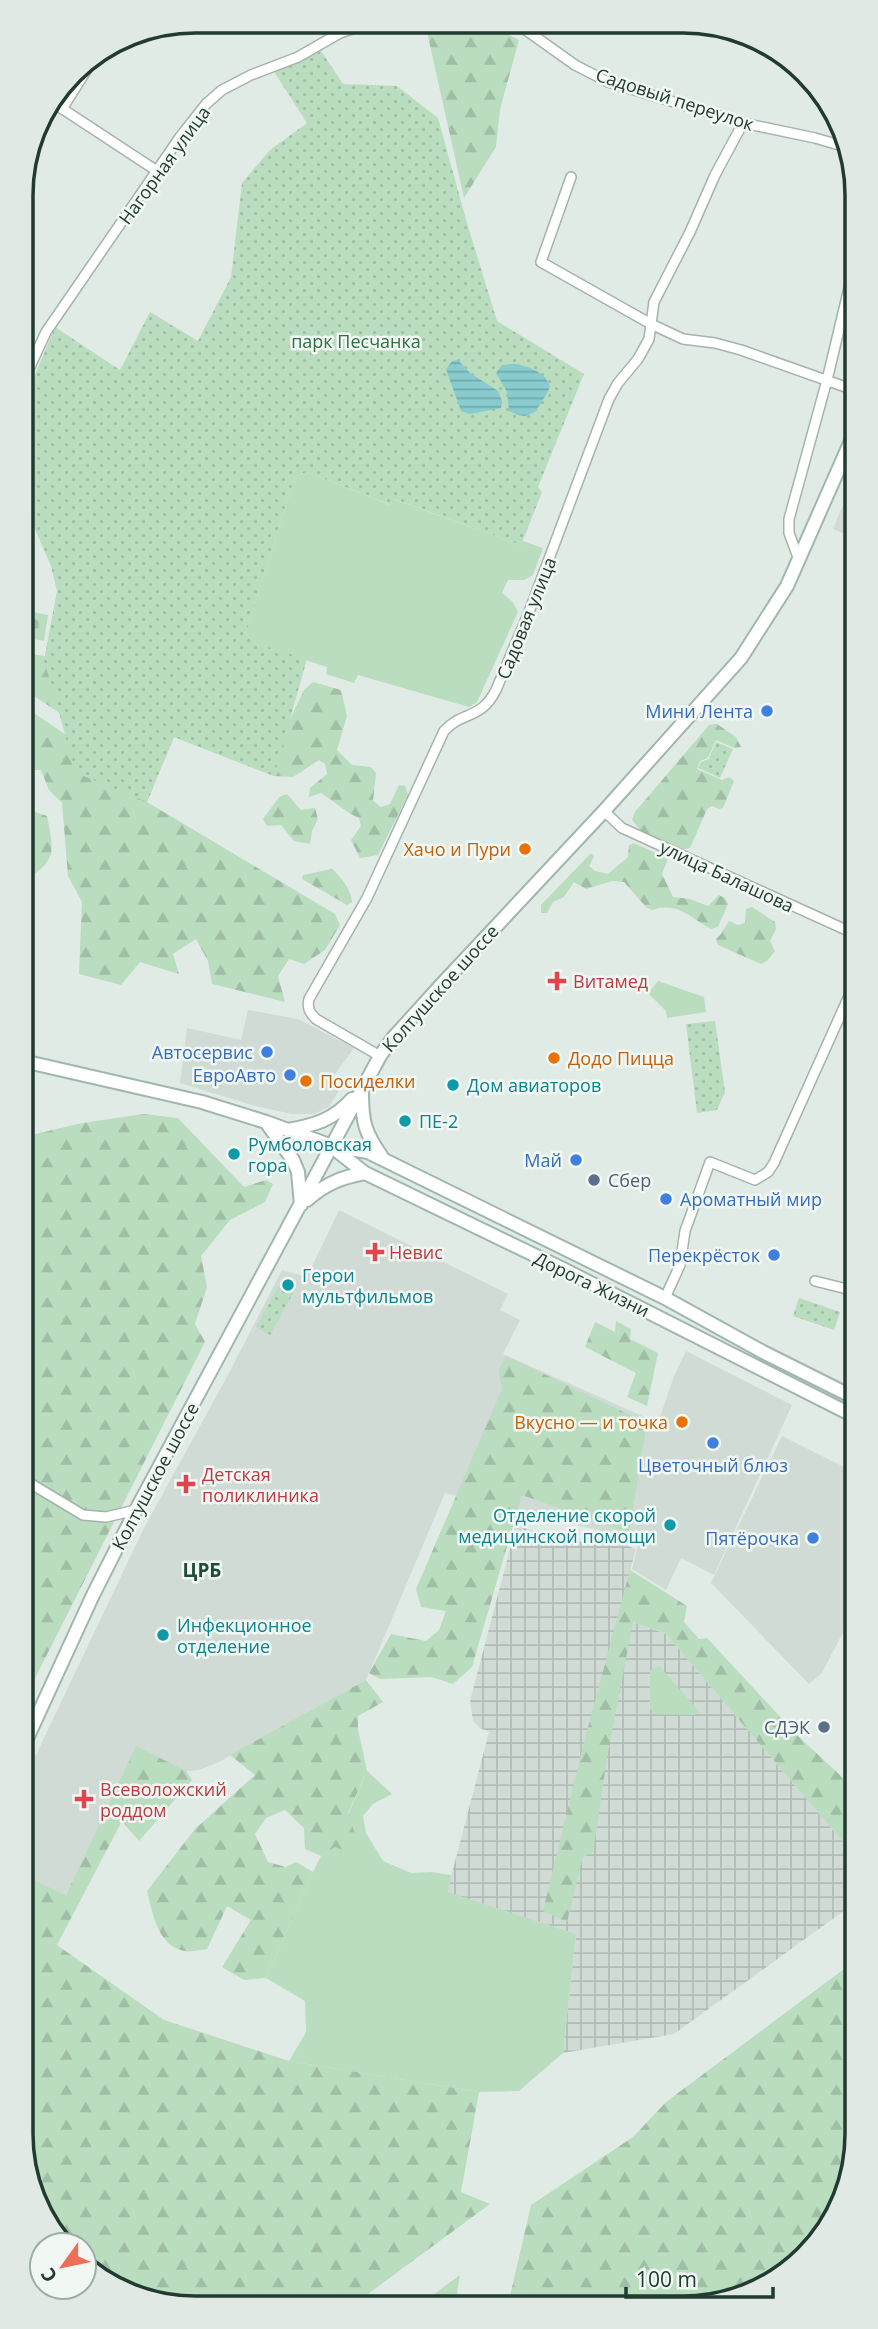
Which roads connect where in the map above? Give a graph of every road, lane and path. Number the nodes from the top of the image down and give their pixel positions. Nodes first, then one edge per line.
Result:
1 (530, 33) edge
2 (339, 34) edge
3 (76, 87) edge
4 (62, 109) joint
5 (743, 123) junction
6 (836, 144) edge
7 (157, 172) junction
8 (572, 177) dead end
9 (845, 305) edge
10 (651, 324) junction
11 (34, 358) edge
12 (827, 380) junction
13 (845, 387) edge
14 (845, 455) edge
15 (799, 560) junction
16 (604, 811) junction
17 (845, 929) edge
18 (845, 1006) edge
19 (380, 1056) junction
20 (34, 1062) edge
21 (362, 1089) junction
22 (266, 1122) junction
23 (288, 1130) junction
24 (332, 1146) junction
25 (384, 1159) junction
26 (365, 1173) junction
27 (301, 1205) junction
28 (815, 1281) dead end
29 (844, 1288) edge
30 (665, 1298) junction
31 (844, 1393) edge
32 (844, 1412) edge
33 (33, 1485) edge
34 (136, 1510) junction
35 (33, 1725) edge

1 - 5 street, Садовый переулок
2 - 7 street, Нагорная улица
3 - 4 street
4 - 7 street
5 - 6 street, Садовый переулок
5 - 10 street, Садовая улица
7 - 11 street, Нагорная улица
8 - 10 street
9 - 12 street
10 - 12 street
10 - 19 street, Садовая улица
12 - 13 street
12 - 15 street
14 - 15 main road, Колтушское шоссе
15 - 16 main road, Колтушское шоссе
16 - 17 street, улица Балашова
16 - 19 main road, Колтушское шоссе
18 - 30 street
19 - 21 main road, Колтушское шоссе
20 - 22 main road, Дорога Жизни
21 - 23 main road
21 - 24 main road, Колтушское шоссе
21 - 25 main road
22 - 23 main road, Дорога Жизни
22 - 27 main road
23 - 24 main road, Дорога Жизни
24 - 25 main road, Дорога Жизни
24 - 26 main road, Дорога Жизни
24 - 27 main road, Колтушское шоссе
25 - 30 main road, Дорога Жизни
26 - 27 main road
26 - 32 main road, Дорога Жизни
27 - 34 main road, Колтушское шоссе
28 - 29 street
30 - 31 main road, Дорога Жизни
33 - 34 street
34 - 35 main road, Колтушское шоссе

